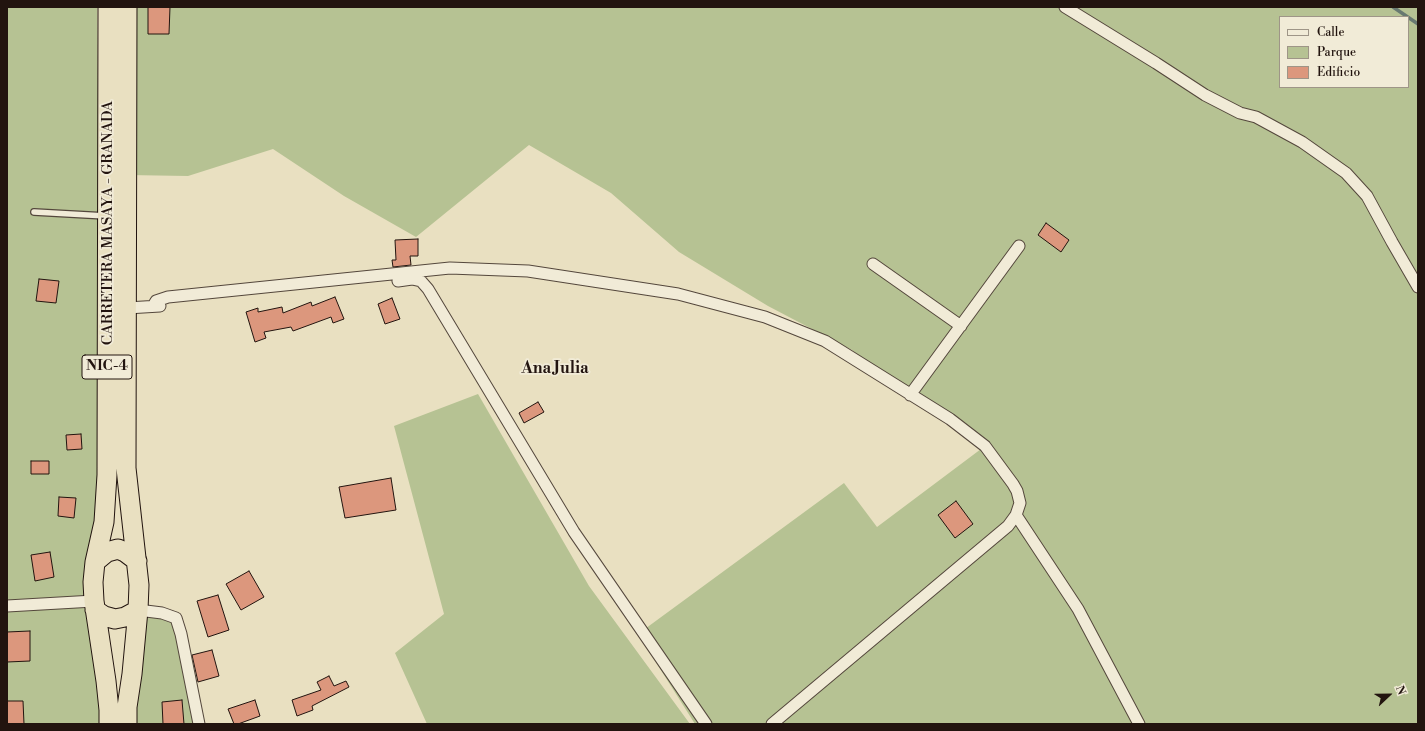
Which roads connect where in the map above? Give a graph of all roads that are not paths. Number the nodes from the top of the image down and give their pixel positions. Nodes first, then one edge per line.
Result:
1 (108, 7) edge
2 (127, 7) edge
3 (1065, 7) edge
4 (34, 212) dead end
5 (108, 216) junction
6 (1019, 246) dead end
7 (873, 264) dead end
8 (1418, 286) edge
9 (153, 306) junction
10 (127, 308) junction
11 (961, 326) junction
12 (910, 395) junction
13 (1016, 515) junction
14 (137, 561) junction
15 (95, 562) junction
16 (94, 605) junction
17 (7, 606) edge
18 (138, 610) junction
19 (108, 724) edge
20 (127, 724) edge
21 (199, 724) edge
22 (706, 724) edge
23 (772, 724) edge
24 (1139, 724) edge

1 - 5 highway, CARRETERA MASAYA - GRANADA / NIC-4
2 - 10 highway, CARRETERA MASAYA - GRANADA / NIC-4
3 - 8 street
4 - 5 lane
5 - 15 highway, CARRETERA MASAYA - GRANADA / NIC-4
6 - 11 street
7 - 11 street
9 - 10 street
9 - 12 street
9 - 22 street
10 - 14 highway, CARRETERA MASAYA - GRANADA / NIC-4
11 - 12 street
12 - 13 street
13 - 23 street
13 - 24 street
14 - 15 highway
14 - 18 highway, CARRETERA MASAYA - GRANADA / NIC-4
15 - 16 highway, CARRETERA MASAYA - GRANADA / NIC-4
16 - 17 street
16 - 18 highway
16 - 19 highway, CARRETERA MASAYA - GRANADA / NIC-4
18 - 20 highway, CARRETERA MASAYA - GRANADA / NIC-4
18 - 21 street

